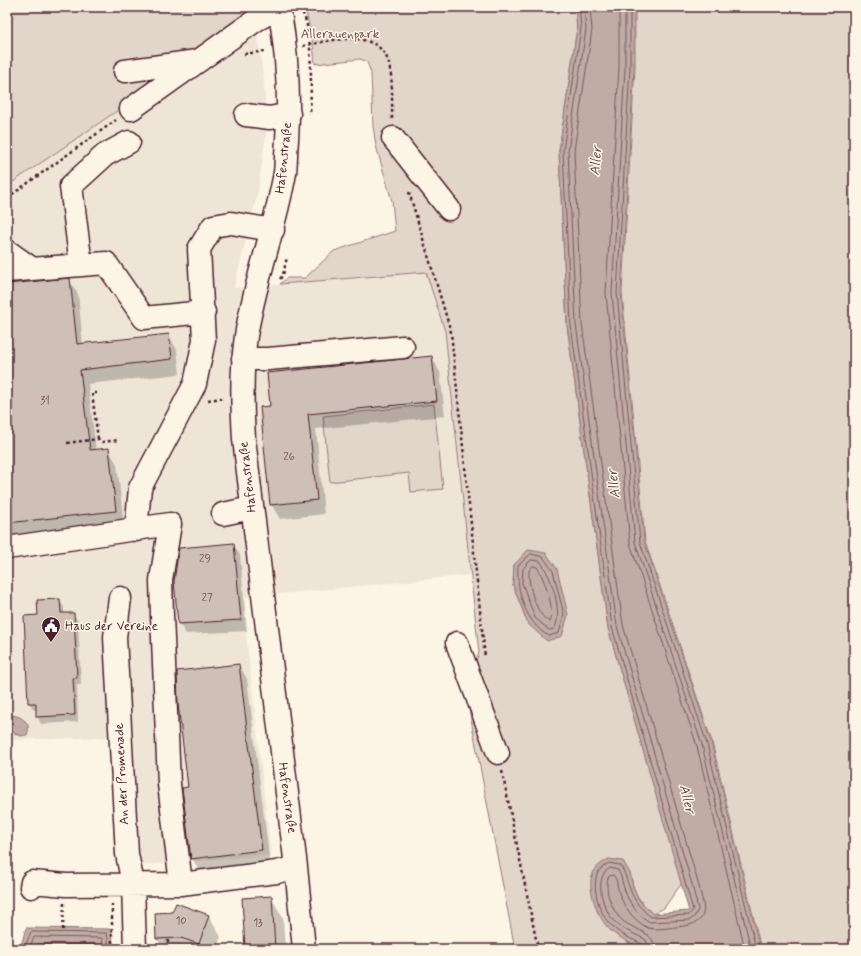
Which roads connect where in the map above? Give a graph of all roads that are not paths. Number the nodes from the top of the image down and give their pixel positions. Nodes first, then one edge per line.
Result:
1 (280, 7) edge
2 (202, 60) junction
3 (125, 71) dead end
4 (132, 109) road end
5 (289, 114) junction
6 (246, 115) dead end
7 (393, 138) road end
8 (129, 142) dead end
9 (450, 209) dead end
10 (273, 230) junction
11 (7, 251) edge
12 (81, 265) junction
13 (31, 268) junction
14 (7, 271) edge
15 (204, 312) junction
16 (402, 346) dead end
17 (243, 359) junction
18 (252, 508) junction
19 (223, 514) dead end
20 (136, 530) junction
21 (7, 548) edge
22 (120, 598) dead end
23 (457, 643) dead end
24 (498, 752) road end
25 (296, 867) junction
26 (133, 884) junction
27 (181, 884) junction
28 (31, 887) dead end
29 (135, 949) edge
30 (304, 949) edge

1 - 2 street
1 - 5 street, Hafenstraße
2 - 3 street
2 - 4 street
5 - 6 street
5 - 10 street, Hafenstraße
7 - 9 street
8 - 12 street
10 - 15 street
10 - 17 street, Hafenstraße
11 - 13 street
12 - 13 street
12 - 15 street
13 - 14 street
15 - 20 street
16 - 17 street
17 - 18 street, Hafenstraße
18 - 19 street
18 - 25 street, Hafenstraße
20 - 21 street
20 - 27 street
22 - 26 street, An der Promenade
23 - 24 street
25 - 27 street
25 - 30 street, Hafenstraße
26 - 27 street
26 - 28 street
26 - 29 street, An der Promenade

